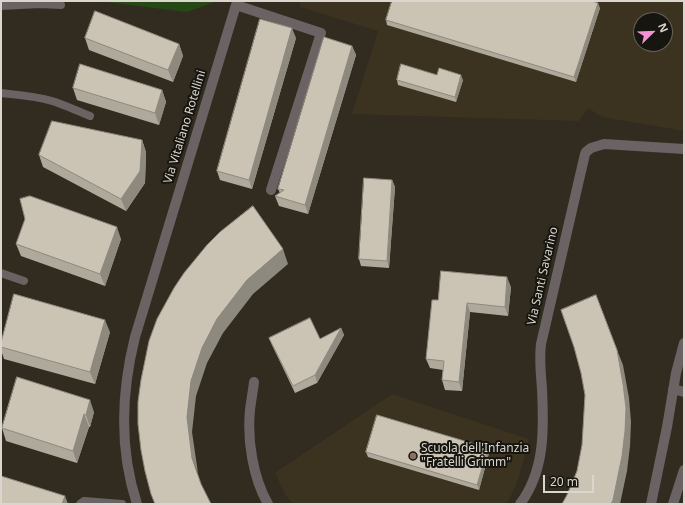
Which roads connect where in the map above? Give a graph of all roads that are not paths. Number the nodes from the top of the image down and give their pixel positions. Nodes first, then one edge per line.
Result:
1 (61, 5) dead end
2 (1, 6) edge
3 (1, 93) edge
4 (90, 116) dead end
5 (684, 149) edge
6 (271, 190) dead end
7 (1, 273) edge
8 (24, 281) dead end
9 (684, 343) edge
10 (254, 382) dead end
11 (673, 389) junction
12 (684, 392) edge
13 (684, 470) edge
14 (80, 504) edge
15 (122, 504) edge
16 (137, 504) edge
17 (268, 504) edge
18 (520, 504) edge
19 (651, 504) edge
20 (673, 504) edge

1 - 2 lane
3 - 4 lane
5 - 18 street, Via Santi Savarino
6 - 16 street, Via Vitaliano Rotellini
7 - 8 lane
9 - 11 street
10 - 17 street
11 - 12 street
11 - 19 street
13 - 20 street
14 - 15 lane

